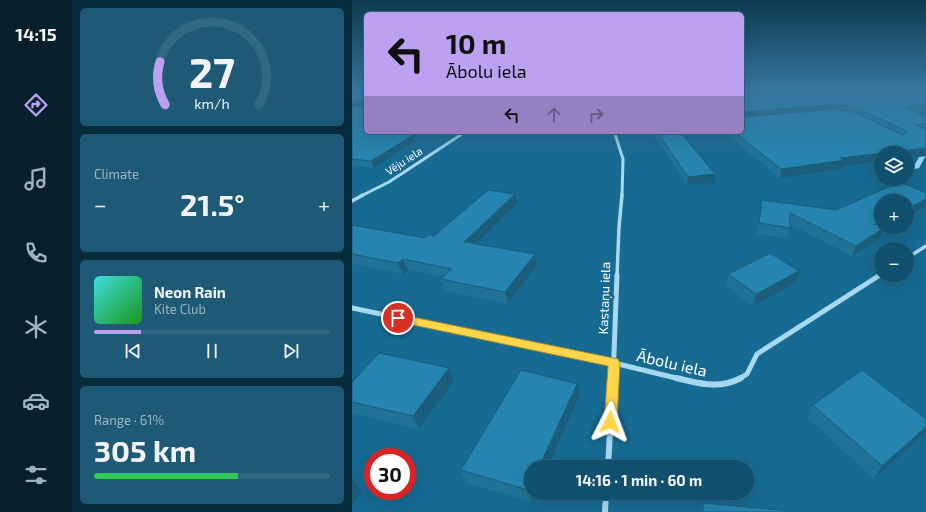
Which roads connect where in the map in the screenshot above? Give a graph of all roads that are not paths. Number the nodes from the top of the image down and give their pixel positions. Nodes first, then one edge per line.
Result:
1 (462, 134) edge
2 (616, 134) edge
3 (352, 201) edge
4 (926, 246) edge
5 (914, 254) edge
6 (874, 279) edge
7 (352, 308) edge
8 (614, 363) junction
9 (608, 460) edge
10 (606, 500) edge
11 (605, 512) edge

1 - 3 street, Vēju iela
2 - 8 street, Kastaņu iela
4 - 5 street
6 - 8 street, Ābolu iela
7 - 8 street, Ābolu iela
8 - 9 street, Kastaņu iela
10 - 11 street

